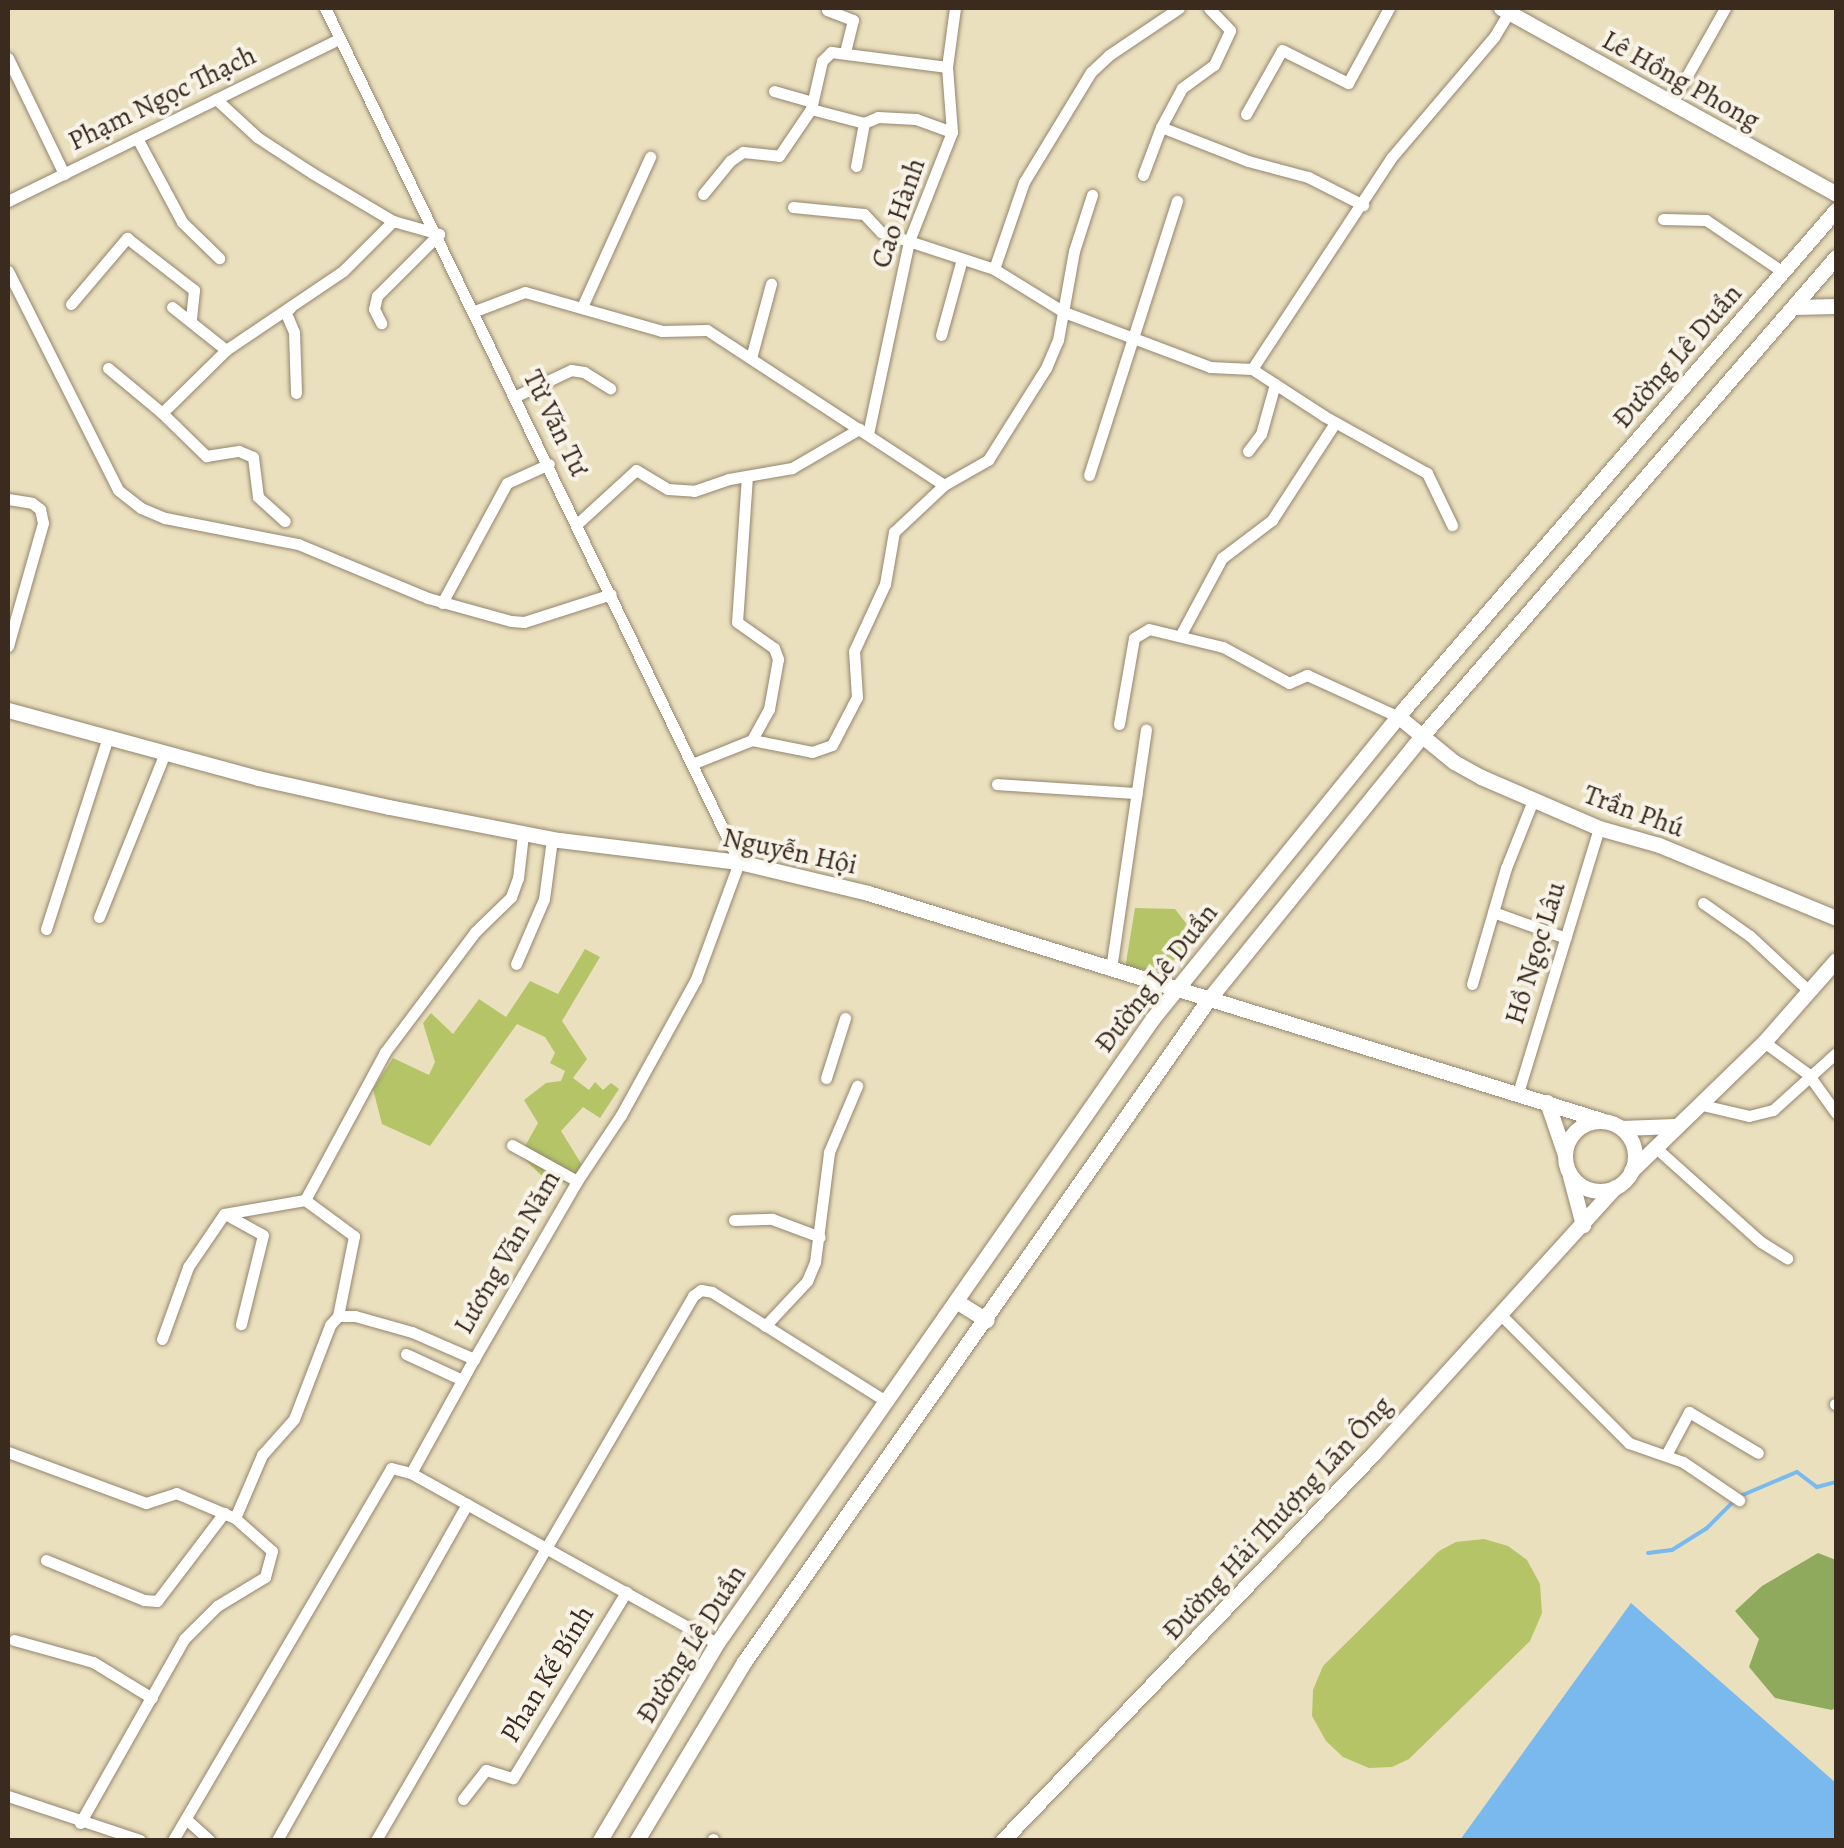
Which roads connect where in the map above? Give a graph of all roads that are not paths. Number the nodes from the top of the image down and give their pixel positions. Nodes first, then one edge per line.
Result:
1 (325, 8) edge
2 (955, 8) edge
3 (1179, 8) edge
4 (1209, 8) edge
5 (1389, 8) edge
6 (1726, 8) edge
7 (827, 10) edge
8 (1505, 10) edge
9 (338, 39) junction
10 (844, 52) junction
11 (8, 58) edge
12 (947, 67) junction
13 (774, 91) dead end
14 (216, 99) junction
15 (1671, 104) junction
16 (812, 106) junction
17 (1246, 114) dead end
18 (864, 124) junction
19 (1161, 127) junction
20 (952, 132) junction
21 (138, 138) junction
22 (650, 157) dead end
23 (856, 166) dead end
24 (64, 174) junction
25 (1143, 175) dead end
26 (703, 194) dead end
27 (1836, 194) edge
28 (1092, 196) dead end
29 (8, 201) edge
30 (1177, 201) dead end
31 (794, 206) dead end
32 (1363, 206) junction
33 (1836, 210) edge
34 (1663, 218) dead end
35 (392, 220) junction
36 (439, 234) junction
37 (909, 241) junction
38 (1836, 257) edge
39 (219, 258) dead end
40 (962, 259) junction
41 (994, 269) junction
42 (8, 271) edge
43 (1783, 272) junction
44 (770, 284) dead end
45 (71, 304) dead end
46 (172, 306) dead end
47 (1836, 306) edge
48 (582, 307) junction
49 (1794, 307) junction
50 (285, 311) junction
51 (475, 311) junction
52 (1064, 312) junction
53 (191, 320) junction
54 (381, 323) dead end
55 (942, 335) dead end
56 (1136, 339) junction
57 (226, 350) junction
58 (751, 358) junction
59 (108, 368) dead end
60 (1252, 368) junction
61 (1275, 384) junction
62 (610, 388) dead end
63 (296, 393) dead end
64 (516, 396) junction
65 (162, 413) junction
66 (1335, 423) junction
67 (864, 432) junction
68 (1248, 451) dead end
69 (548, 464) junction
70 (1090, 475) dead end
71 (747, 476) junction
72 (944, 485) junction
73 (8, 499) edge
74 (286, 521) dead end
75 (577, 524) junction
76 (1452, 525) dead end
77 (610, 594) junction
78 (442, 603) junction
79 (1180, 636) junction
80 (8, 646) edge
81 (8, 710) edge
82 (1398, 716) junction
83 (1119, 724) dead end
84 (1146, 730) dead end
85 (108, 737) junction
86 (1422, 737) junction
87 (752, 740) junction
88 (165, 753) junction
89 (692, 764) junction
90 (997, 784) dead end
91 (1137, 793) junction
92 (1533, 800) junction
93 (1599, 828) junction
94 (523, 834) junction
95 (552, 839) junction
96 (738, 862) junction
97 (1704, 904) dead end
98 (1493, 912) junction
99 (99, 917) dead end
100 (1836, 918) edge
101 (46, 929) dead end
102 (1566, 938) junction
103 (1836, 960) edge
104 (516, 964) dead end
105 (1111, 969) junction
106 (1472, 984) dead end
107 (1176, 989) junction
108 (1809, 991) junction
109 (1208, 1000) junction
110 (845, 1018) dead end
111 (1764, 1042) junction
112 (1836, 1053) edge
113 (1808, 1074) junction
114 (826, 1078) dead end
115 (858, 1086) dead end
116 (1518, 1092) junction
117 (1547, 1102) junction
118 (1698, 1104) junction
119 (1836, 1113) edge
120 (1600, 1120) junction
121 (1676, 1126) junction
122 (1621, 1128) junction
123 (512, 1145) dead end
124 (1655, 1147) junction
125 (1564, 1152) junction
126 (1631, 1171) junction
127 (1569, 1173) junction
128 (578, 1180) junction
129 (1615, 1187) junction
130 (305, 1200) junction
131 (224, 1214) junction
132 (734, 1220) dead end
133 (1583, 1225) junction
134 (820, 1238) junction
135 (1787, 1258) dead end
136 (956, 1301) junction
137 (1501, 1314) junction
138 (338, 1316) junction
139 (987, 1320) junction
140 (241, 1324) dead end
141 (765, 1326) junction
142 (162, 1340) dead end
143 (406, 1354) dead end
144 (474, 1359) junction
145 (462, 1380) junction
146 (886, 1401) junction
147 (8, 1452) edge
148 (1758, 1452) dead end
149 (1666, 1455) junction
150 (411, 1473) junction
151 (1739, 1500) dead end
152 (467, 1504) junction
153 (229, 1516) junction
154 (546, 1548) junction
155 (46, 1560) dead end
156 (626, 1592) junction
157 (14, 1640) dead end
158 (717, 1643) junction
159 (744, 1662) junction
160 (152, 1698) junction
161 (8, 1796) edge
162 (463, 1799) dead end
163 (186, 1818) junction
164 (80, 1823) junction
165 (140, 1840) edge
166 (173, 1840) edge
167 (210, 1840) edge
168 (277, 1840) edge
169 (376, 1840) edge
170 (600, 1840) edge
171 (637, 1840) edge
172 (1003, 1840) edge

1 - 9 street, Từ Văn Tư
2 - 12 street, Cao Hành
3 - 41 street
4 - 19 street
5 - 17 street
6 - 15 street
7 - 10 street
8 - 15 main road, Lê Hồng Phong
8 - 32 street
9 - 14 street, Phạm Ngọc Thạch
9 - 36 street, Từ Văn Tư
10 - 12 street
10 - 16 street
11 - 24 street
12 - 20 street, Cao Hành
13 - 16 street
14 - 21 street, Phạm Ngọc Thạch
14 - 35 street
15 - 27 main road, Lê Hồng Phong
16 - 18 street
16 - 26 street
18 - 20 street
18 - 23 street
19 - 25 street
19 - 32 street
20 - 37 street, Cao Hành
21 - 24 street, Phạm Ngọc Thạch
21 - 39 street
22 - 48 street
24 - 29 street, Phạm Ngọc Thạch
28 - 52 street
30 - 56 street
31 - 37 street
32 - 60 street
33 - 43 main road, Đường Lê Duẩn
34 - 43 street
35 - 36 street
35 - 50 street
36 - 51 street, Từ Văn Tư
36 - 54 street
37 - 40 street
37 - 67 street, Cao Hành
38 - 49 main road, Đường Lê Duẩn
40 - 41 street
40 - 55 street
41 - 52 street
42 - 78 street
43 - 82 main road, Đường Lê Duẩn
44 - 58 street
45 - 53 street
46 - 53 street
47 - 49 main road
48 - 51 street
48 - 58 street
49 - 86 main road, Đường Lê Duẩn
50 - 57 street
50 - 63 street
51 - 64 street, Từ Văn Tư
52 - 56 street
52 - 72 street
53 - 57 street
56 - 60 street
56 - 70 street
57 - 65 street
58 - 67 street
59 - 65 street
60 - 61 street
61 - 66 street
61 - 68 street
62 - 64 street
64 - 69 street, Từ Văn Tư
65 - 74 street
66 - 76 street
66 - 79 street
67 - 71 street
67 - 72 street
69 - 75 street, Từ Văn Tư
69 - 78 street
71 - 75 street
71 - 87 street
72 - 87 street
73 - 80 street
75 - 77 street, Từ Văn Tư
77 - 78 street
77 - 89 street, Từ Văn Tư
79 - 82 street
79 - 83 street
81 - 85 main road, Nguyễn Hội
82 - 86 main road, Trần Phú
82 - 107 main road, Đường Lê Duẩn
84 - 91 street
85 - 88 main road, Nguyễn Hội
85 - 101 street
86 - 92 main road, Trần Phú
86 - 109 main road, Đường Lê Duẩn
87 - 89 street
88 - 94 main road, Nguyễn Hội
88 - 99 street
89 - 96 street, Từ Văn Tư
90 - 91 street
91 - 105 street
92 - 93 main road, Trần Phú
92 - 98 street
93 - 100 main road, Trần Phú
93 - 102 street, Hồ Ngọc Lâu
94 - 95 main road, Nguyễn Hội
94 - 130 street
95 - 96 main road, Nguyễn Hội
95 - 104 street
96 - 105 main road, Nguyễn Hội
96 - 128 street, Lương Văn Năm
97 - 108 street
98 - 102 street
98 - 106 street
102 - 116 street, Hồ Ngọc Lâu
103 - 108 main road
105 - 107 main road, Nguyễn Hội
107 - 109 main road, Nguyễn Hội
107 - 136 main road, Đường Lê Duẩn
108 - 111 main road
109 - 116 main road, Nguyễn Hội
109 - 139 main road, Đường Lê Duẩn
110 - 114 street
111 - 113 street
111 - 118 main road
112 - 113 street
113 - 118 street
113 - 119 street
115 - 134 street
116 - 117 main road, Nguyễn Hội
117 - 120 main road, Nguyễn Hội
117 - 125 main road
118 - 121 main road
120 - 122 main road
120 - 125 main road
121 - 122 main road
121 - 124 main road
122 - 126 main road
123 - 128 street
124 - 126 main road
124 - 135 street
125 - 127 main road
126 - 129 main road
127 - 129 main road
127 - 133 main road
128 - 144 street, Lương Văn Năm
129 - 133 main road, Đường Hải Thượng Lãn Ông
130 - 131 street
130 - 138 street
131 - 140 street
131 - 142 street
132 - 134 street
133 - 137 main road, Đường Hải Thượng Lãn Ông
134 - 141 street
136 - 139 main road
136 - 146 main road, Đường Lê Duẩn
137 - 149 street
137 - 172 main road, Đường Hải Thượng Lãn Ông
138 - 144 street, Lương Văn Năm
138 - 153 street
139 - 159 main road, Đường Lê Duẩn
141 - 146 street
141 - 154 street
143 - 145 street
144 - 145 street
145 - 150 street
146 - 158 main road, Đường Lê Duẩn
147 - 153 street
148 - 149 street
149 - 151 street
150 - 152 street
150 - 163 street
152 - 154 street
152 - 168 street
153 - 155 street
153 - 160 street
154 - 156 street
154 - 169 street
156 - 158 street
156 - 162 street, Phan Kế Bính
157 - 160 street
158 - 159 main road
158 - 170 main road, Đường Lê Duẩn
159 - 171 main road, Đường Lê Duẩn
160 - 164 street
161 - 164 street
163 - 166 street
163 - 167 street
164 - 165 street

